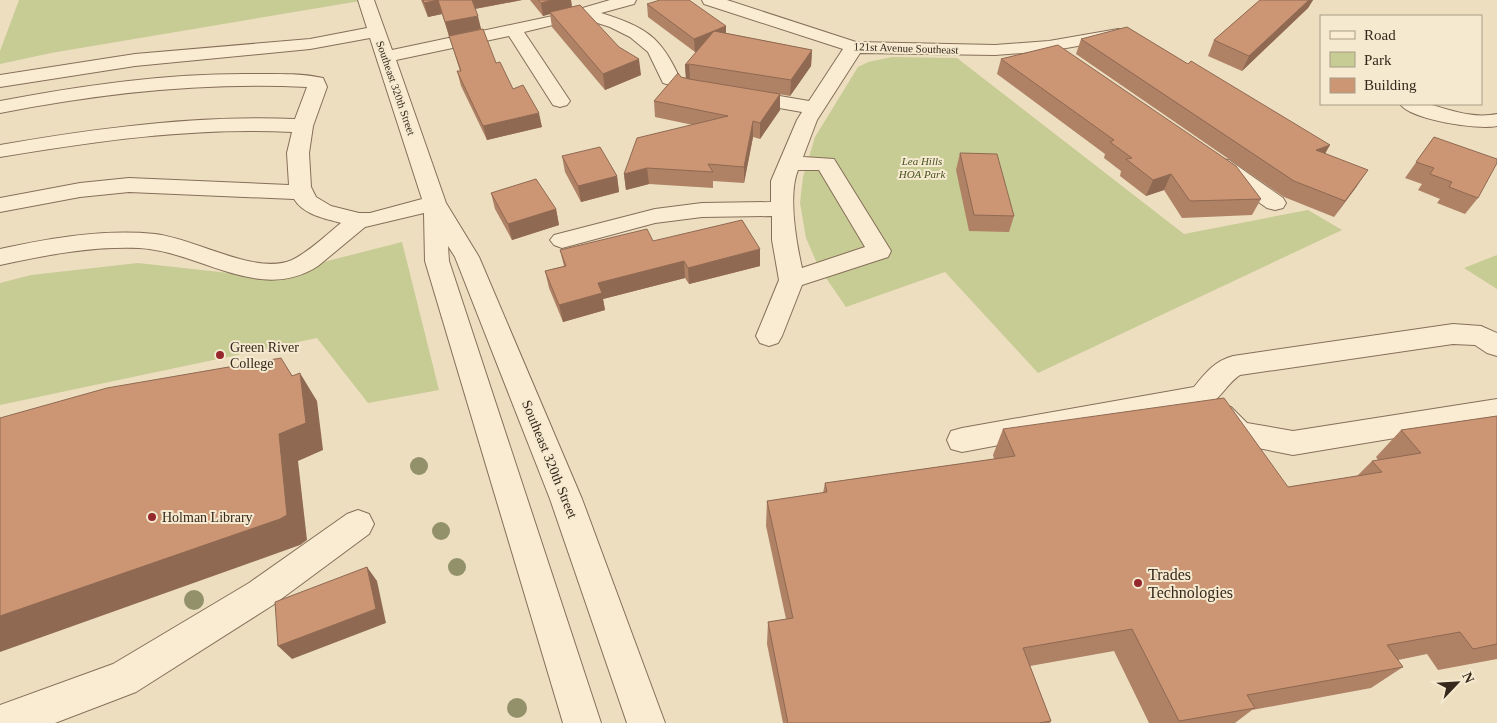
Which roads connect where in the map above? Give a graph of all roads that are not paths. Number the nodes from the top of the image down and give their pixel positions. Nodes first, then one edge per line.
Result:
1 (366, 0) edge
2 (628, 0) edge
3 (710, 0) edge
4 (584, 13) junction
5 (514, 30) junction
6 (376, 31) junction
7 (1124, 33) edge
8 (1049, 46) junction
9 (854, 47) junction
10 (386, 57) junction
11 (1073, 63) edge
12 (670, 79) edge
13 (0, 81) edge
14 (729, 93) edge
15 (560, 101) dead end
16 (1412, 105) edge
17 (0, 107) edge
18 (815, 108) junction
19 (1494, 121) edge
20 (303, 126) junction
21 (0, 151) edge
22 (1202, 152) edge
23 (789, 163) junction
24 (301, 192) junction
25 (435, 203) junction
26 (1275, 203) dead end
27 (0, 206) edge
28 (783, 209) junction
29 (359, 220) junction
30 (562, 240) dead end
31 (0, 257) edge
32 (792, 280) junction
33 (769, 336) dead end
34 (1497, 346) edge
35 (1203, 396) junction
36 (1497, 410) edge
37 (962, 440) dead end
38 (358, 524) dead end
39 (4, 723) edge
40 (582, 723) edge
41 (646, 723) edge

1 - 6 street, Southeast 320th Street
2 - 4 street
3 - 9 street, 121st Avenue Southeast
4 - 5 street
4 - 12 street
5 - 10 street
5 - 15 street
6 - 10 street, Southeast 320th Street
6 - 13 street
7 - 8 street, 121st Avenue Southeast
8 - 9 street, 121st Avenue Southeast
8 - 11 street
9 - 18 street
10 - 25 street, Southeast 320th Street
14 - 18 street
16 - 19 street
17 - 20 street
18 - 23 street
20 - 21 street
20 - 24 street
22 - 26 street
23 - 28 street
23 - 32 street
24 - 27 street
24 - 29 street
25 - 29 street
25 - 40 street, Southeast 320th Street
25 - 41 street, Southeast 320th Street
28 - 30 street
28 - 32 street
29 - 31 street
32 - 33 street
34 - 35 street
35 - 36 street
35 - 37 street
38 - 39 street

